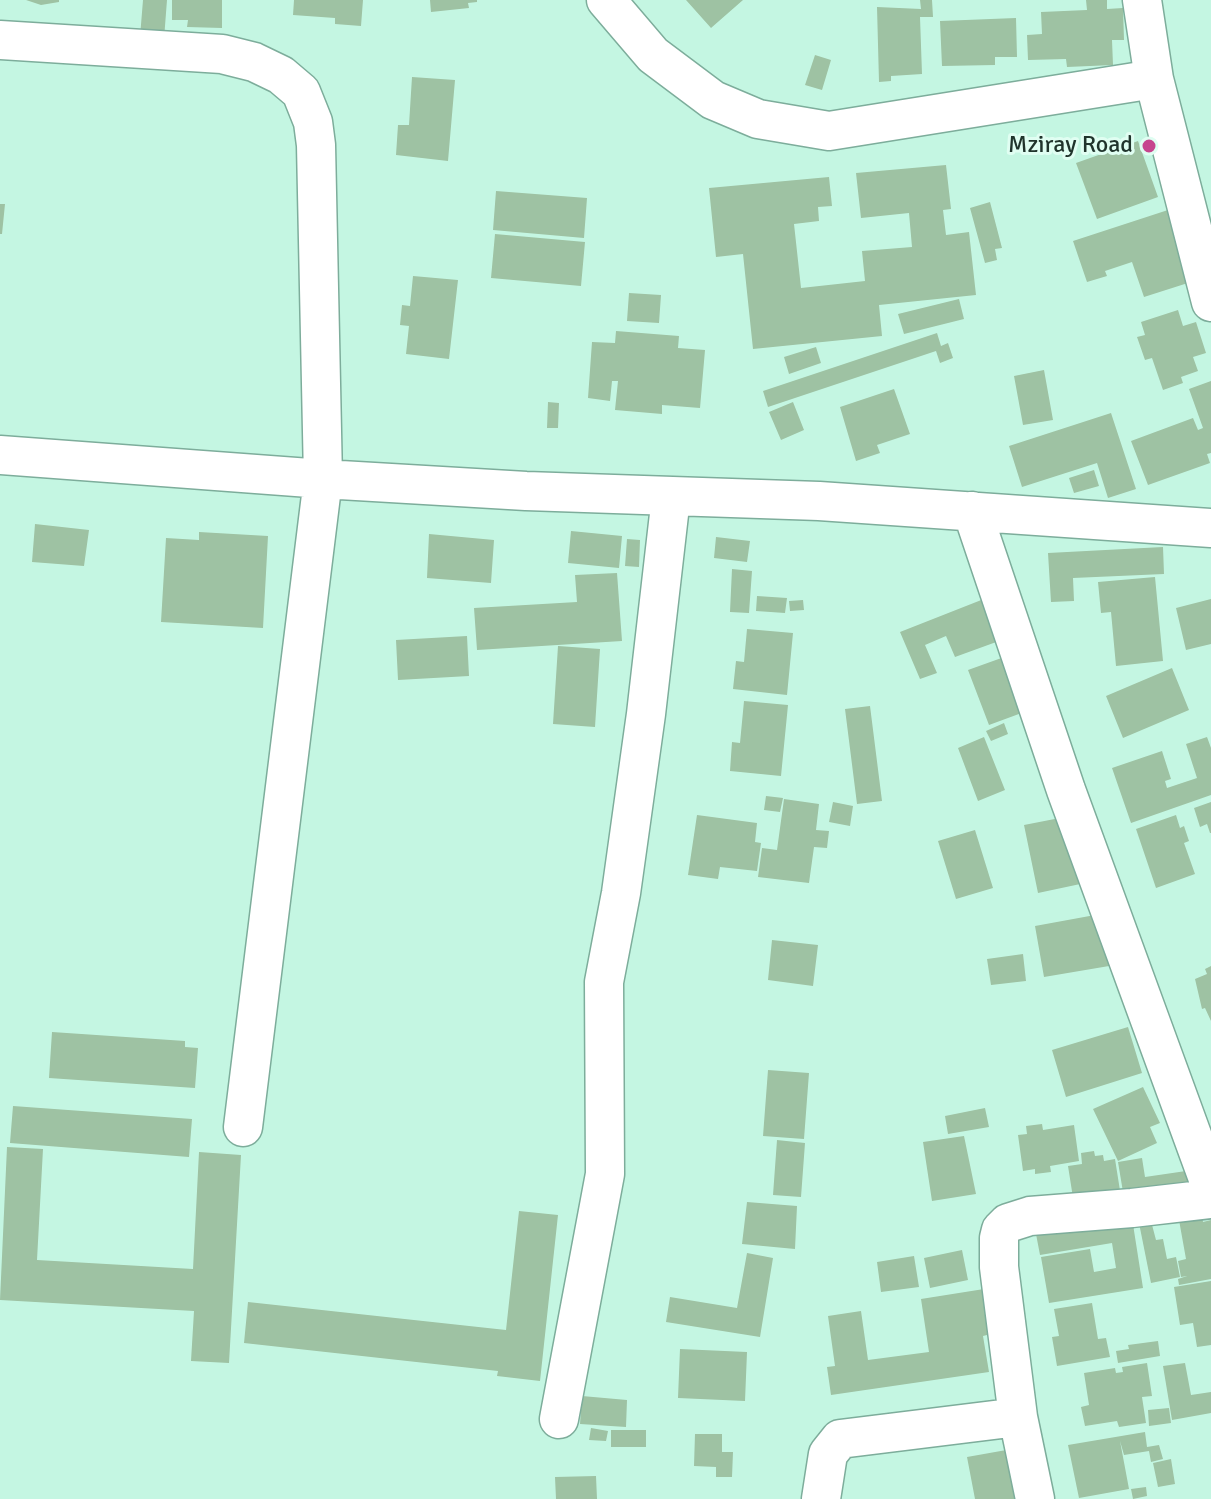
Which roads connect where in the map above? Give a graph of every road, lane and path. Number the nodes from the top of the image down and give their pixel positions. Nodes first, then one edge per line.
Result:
1 (606, 0) edge
2 (1142, 0) edge
3 (0, 40) edge
4 (1154, 79) junction
5 (1211, 302) edge
6 (0, 455) edge
7 (323, 479) junction
8 (671, 497) junction
9 (972, 511) junction
10 (1211, 528) edge
11 (243, 1127) dead end
12 (1211, 1187) edge
13 (1211, 1199) edge
14 (1018, 1417) junction
15 (559, 1419) dead end
16 (821, 1499) edge
17 (1035, 1499) edge

1 - 4 street
2 - 4 street
3 - 7 street
4 - 5 street
6 - 7 street
7 - 8 street
7 - 11 street
8 - 9 street
8 - 15 street
9 - 10 street
9 - 12 street
13 - 14 street
14 - 16 street
14 - 17 street

